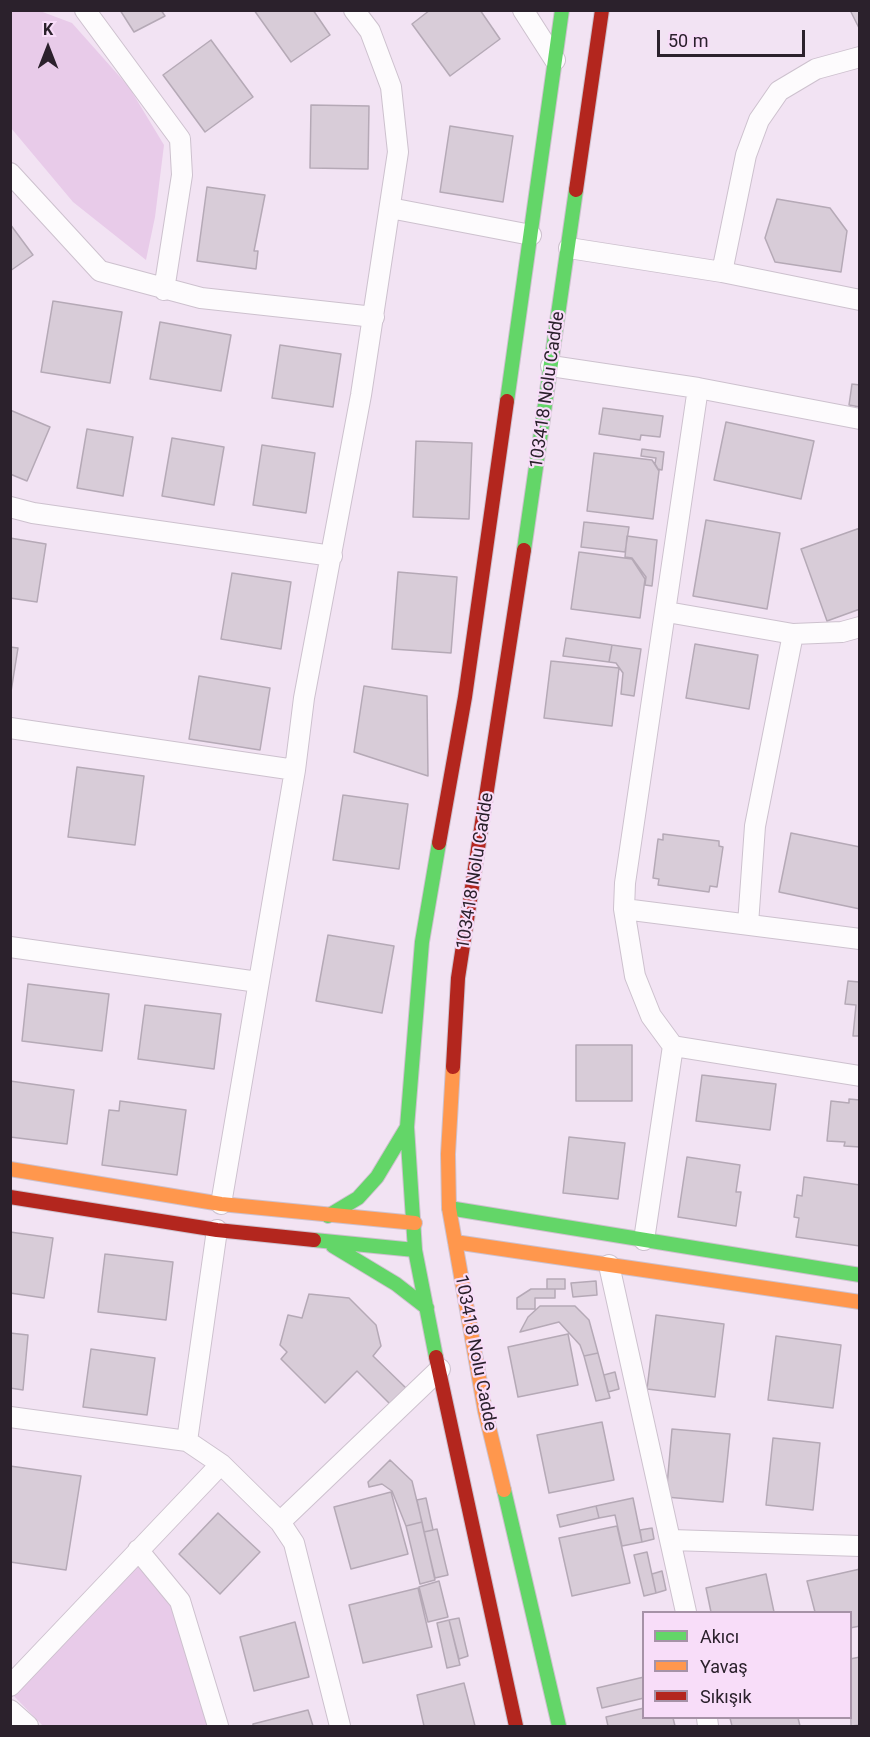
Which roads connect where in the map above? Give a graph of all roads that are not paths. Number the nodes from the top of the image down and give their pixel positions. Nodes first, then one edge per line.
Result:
1 (85, 10) edge
2 (354, 10) edge
3 (523, 10) edge
4 (562, 10) edge
5 (602, 10) edge
6 (860, 57) edge
7 (555, 60) junction
8 (10, 173) edge
9 (390, 208) junction
10 (531, 235) junction
11 (569, 248) junction
12 (722, 272) junction
13 (164, 290) junction
14 (860, 300) edge
15 (374, 317) junction
16 (551, 366) junction
17 (698, 388) junction
18 (860, 419) edge
19 (10, 507) edge
20 (332, 556) junction
21 (667, 612) junction
22 (860, 627) edge
23 (793, 633) junction
24 (10, 728) edge
25 (295, 770) junction
26 (624, 909) junction
27 (748, 924) junction
28 (860, 939) edge
29 (10, 947) edge
30 (258, 982) junction
31 (672, 1046) junction
32 (860, 1076) edge
33 (407, 1127) junction
34 (10, 1169) edge
35 (10, 1197) edge
36 (221, 1204) junction
37 (449, 1208) junction
38 (328, 1216) junction
39 (415, 1223) junction
40 (217, 1230) junction
41 (644, 1240) junction
42 (327, 1242) junction
43 (455, 1242) junction
44 (415, 1250) junction
45 (609, 1265) junction
46 (860, 1275) edge
47 (860, 1302) edge
48 (427, 1308) junction
49 (440, 1369) junction
50 (10, 1417) edge
51 (187, 1440) junction
52 (221, 1464) junction
53 (280, 1522) junction
54 (671, 1540) junction
55 (860, 1546) edge
56 (138, 1550) junction
57 (686, 1611) edge
58 (10, 1686) edge
59 (10, 1710) edge
60 (28, 1726) edge
61 (218, 1726) edge
62 (340, 1726) edge
63 (516, 1726) edge
64 (560, 1726) edge

1 - 13 street
2 - 9 street
3 - 7 street
4 - 7 main road
5 - 11 main road, 103418 Nolu Cadde
6 - 12 street
7 - 10 main road
8 - 13 street
9 - 10 street
9 - 15 street
10 - 33 main road
11 - 12 street
11 - 16 main road, 103418 Nolu Cadde
12 - 14 street
13 - 15 street
15 - 20 street
16 - 17 street
16 - 37 main road, 103418 Nolu Cadde
17 - 18 street
17 - 21 street
19 - 20 street
20 - 25 street
21 - 23 street
21 - 26 street
22 - 23 street
23 - 27 street
24 - 25 street
25 - 30 street
26 - 27 street
26 - 31 street
27 - 28 street
29 - 30 street
30 - 36 street
31 - 32 street
31 - 41 street
33 - 38 main road
33 - 39 main road
34 - 36 main road
35 - 40 main road
36 - 38 main road
37 - 41 main road
37 - 43 main road, 103418 Nolu Cadde
38 - 39 main road
39 - 44 main road
40 - 42 main road
40 - 51 street
41 - 46 main road
42 - 44 main road
42 - 48 main road
43 - 45 main road
43 - 64 main road, 103418 Nolu Cadde
44 - 48 main road
45 - 47 main road
45 - 54 street
48 - 49 main road
49 - 53 street
49 - 63 main road
50 - 51 street
51 - 52 street
52 - 53 street
52 - 56 street
53 - 62 street
54 - 55 street
54 - 57 street
56 - 58 street
56 - 61 street
59 - 60 street

